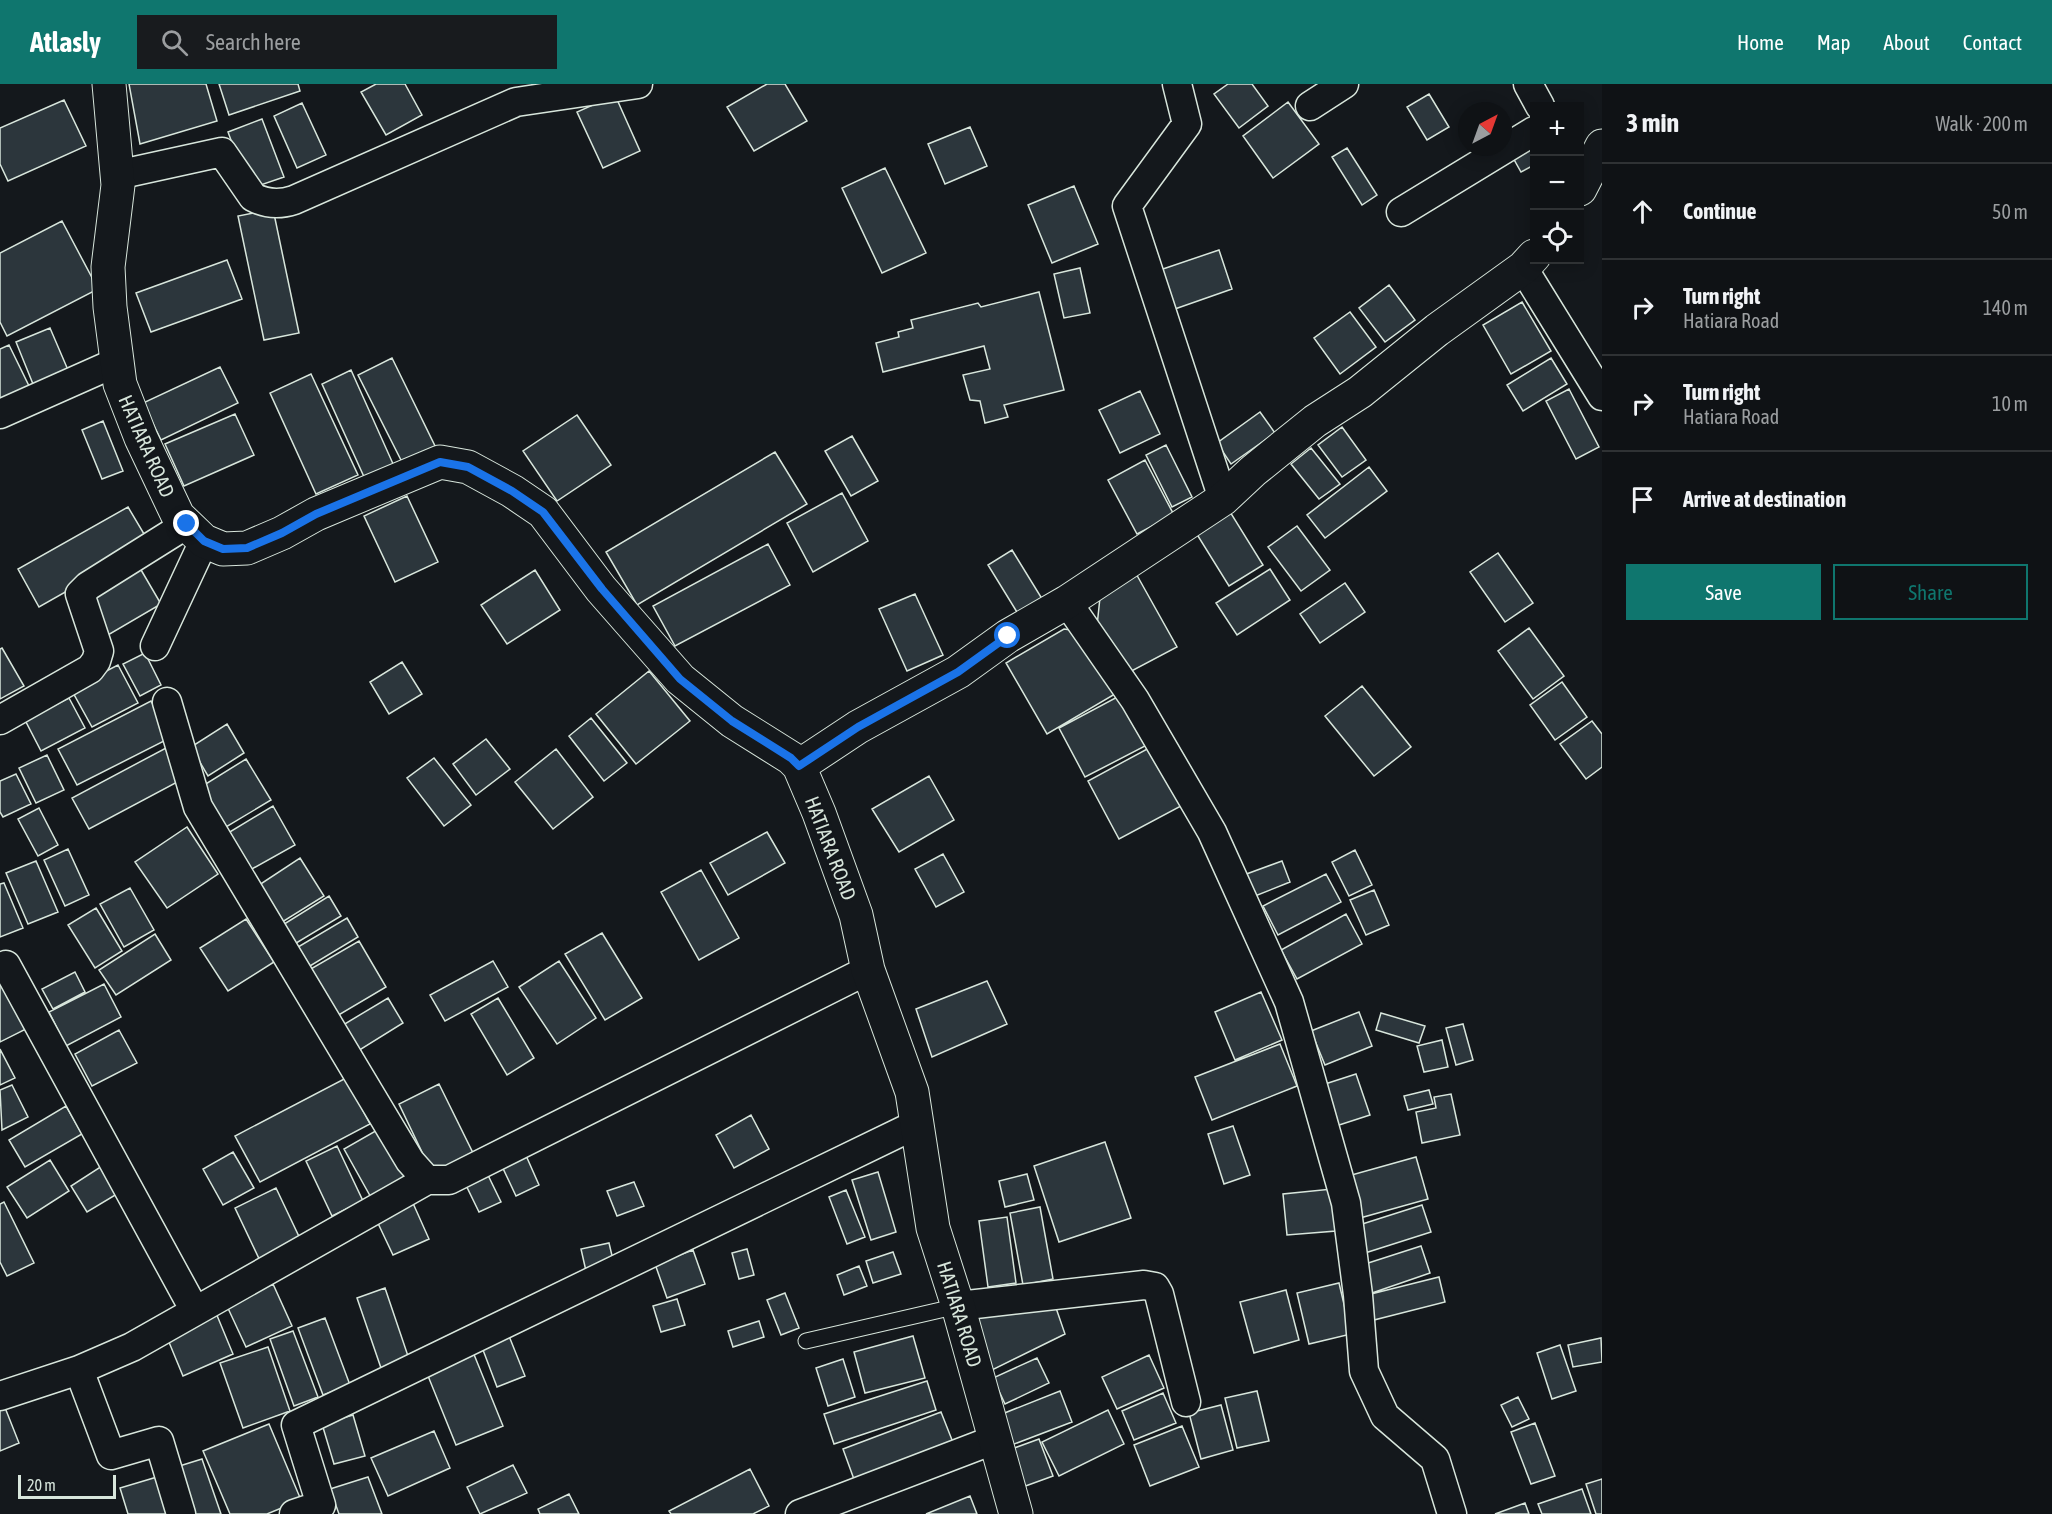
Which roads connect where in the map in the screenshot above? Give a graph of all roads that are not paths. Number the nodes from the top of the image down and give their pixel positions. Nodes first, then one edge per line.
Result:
1 (109, 84) edge
2 (638, 84) edge
3 (1177, 84) edge
4 (1344, 84) edge
5 (1527, 84) edge
6 (1538, 102) edge
7 (1310, 106) dead end
8 (1530, 133) edge
9 (1602, 146) edge
10 (117, 175) junction
11 (1584, 177) edge
12 (1401, 212) dead end
13 (1529, 262) edge
14 (117, 362) junction
15 (1602, 396) edge
16 (0, 414) edge
17 (1223, 499) junction
18 (195, 533) junction
19 (1067, 602) junction
20 (155, 646) dead end
21 (167, 702) dead end
22 (0, 720) edge
23 (799, 766) junction
24 (0, 968) edge
25 (868, 970) junction
26 (917, 1124) junction
27 (427, 1180) junction
28 (958, 1306) junction
29 (195, 1311) junction
30 (806, 1341) dead end
31 (79, 1370) junction
32 (0, 1396) edge
33 (1186, 1402) dead end
34 (996, 1439) junction
35 (323, 1509) edge
36 (181, 1514) edge
37 (294, 1514) edge
38 (800, 1514) edge
39 (1016, 1514) edge
40 (1452, 1514) edge

1 - 10 street, HATIARA ROAD
2 - 10 street
3 - 17 street
4 - 7 street
5 - 6 street
8 - 12 street
9 - 11 street
10 - 14 street, HATIARA ROAD
13 - 15 street
13 - 17 street
14 - 16 street
14 - 18 street, HATIARA ROAD
17 - 19 street
18 - 20 street
18 - 22 street
18 - 23 street, HATIARA ROAD
19 - 23 street
19 - 40 street
21 - 27 street
23 - 25 street, HATIARA ROAD
24 - 29 street
25 - 26 street, HATIARA ROAD
25 - 27 street
26 - 28 street, HATIARA ROAD
26 - 35 street
27 - 29 street
28 - 30 lane
28 - 33 street
28 - 34 street, HATIARA ROAD
29 - 31 street
31 - 32 street
31 - 36 street
34 - 38 street
34 - 39 street, HATIARA ROAD
35 - 37 street

